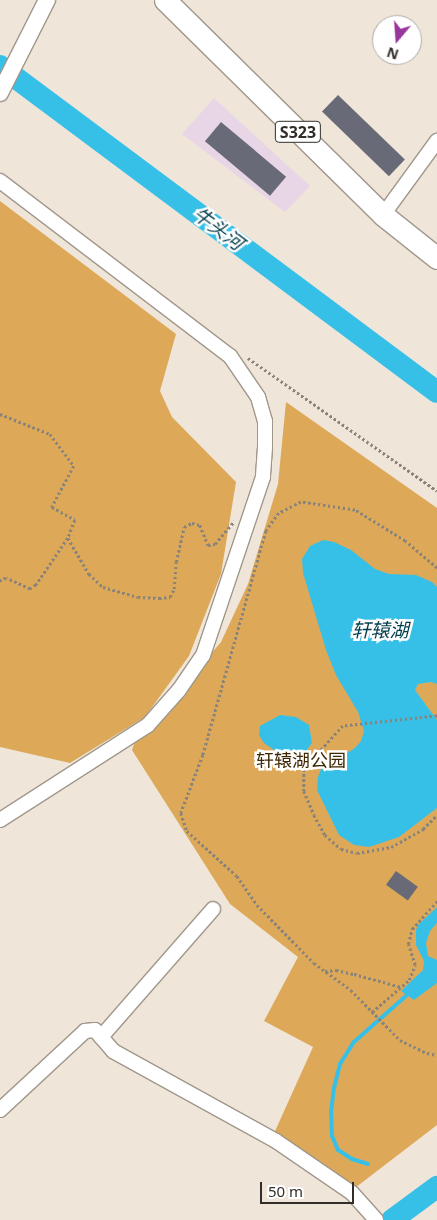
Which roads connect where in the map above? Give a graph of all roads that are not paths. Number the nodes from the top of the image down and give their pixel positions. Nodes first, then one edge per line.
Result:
1 (47, 0) edge
2 (165, 0) edge
3 (0, 93) edge
4 (437, 141) edge
5 (0, 180) edge
6 (383, 215) junction
7 (437, 258) edge
8 (0, 820) edge
9 (213, 909) dead end
10 (100, 1037) junction
11 (0, 1110) edge
12 (376, 1220) edge

1 - 3 street
2 - 6 main road, S323
4 - 6 street
5 - 8 street
6 - 7 main road, S323
9 - 10 street
10 - 11 street
10 - 12 street

